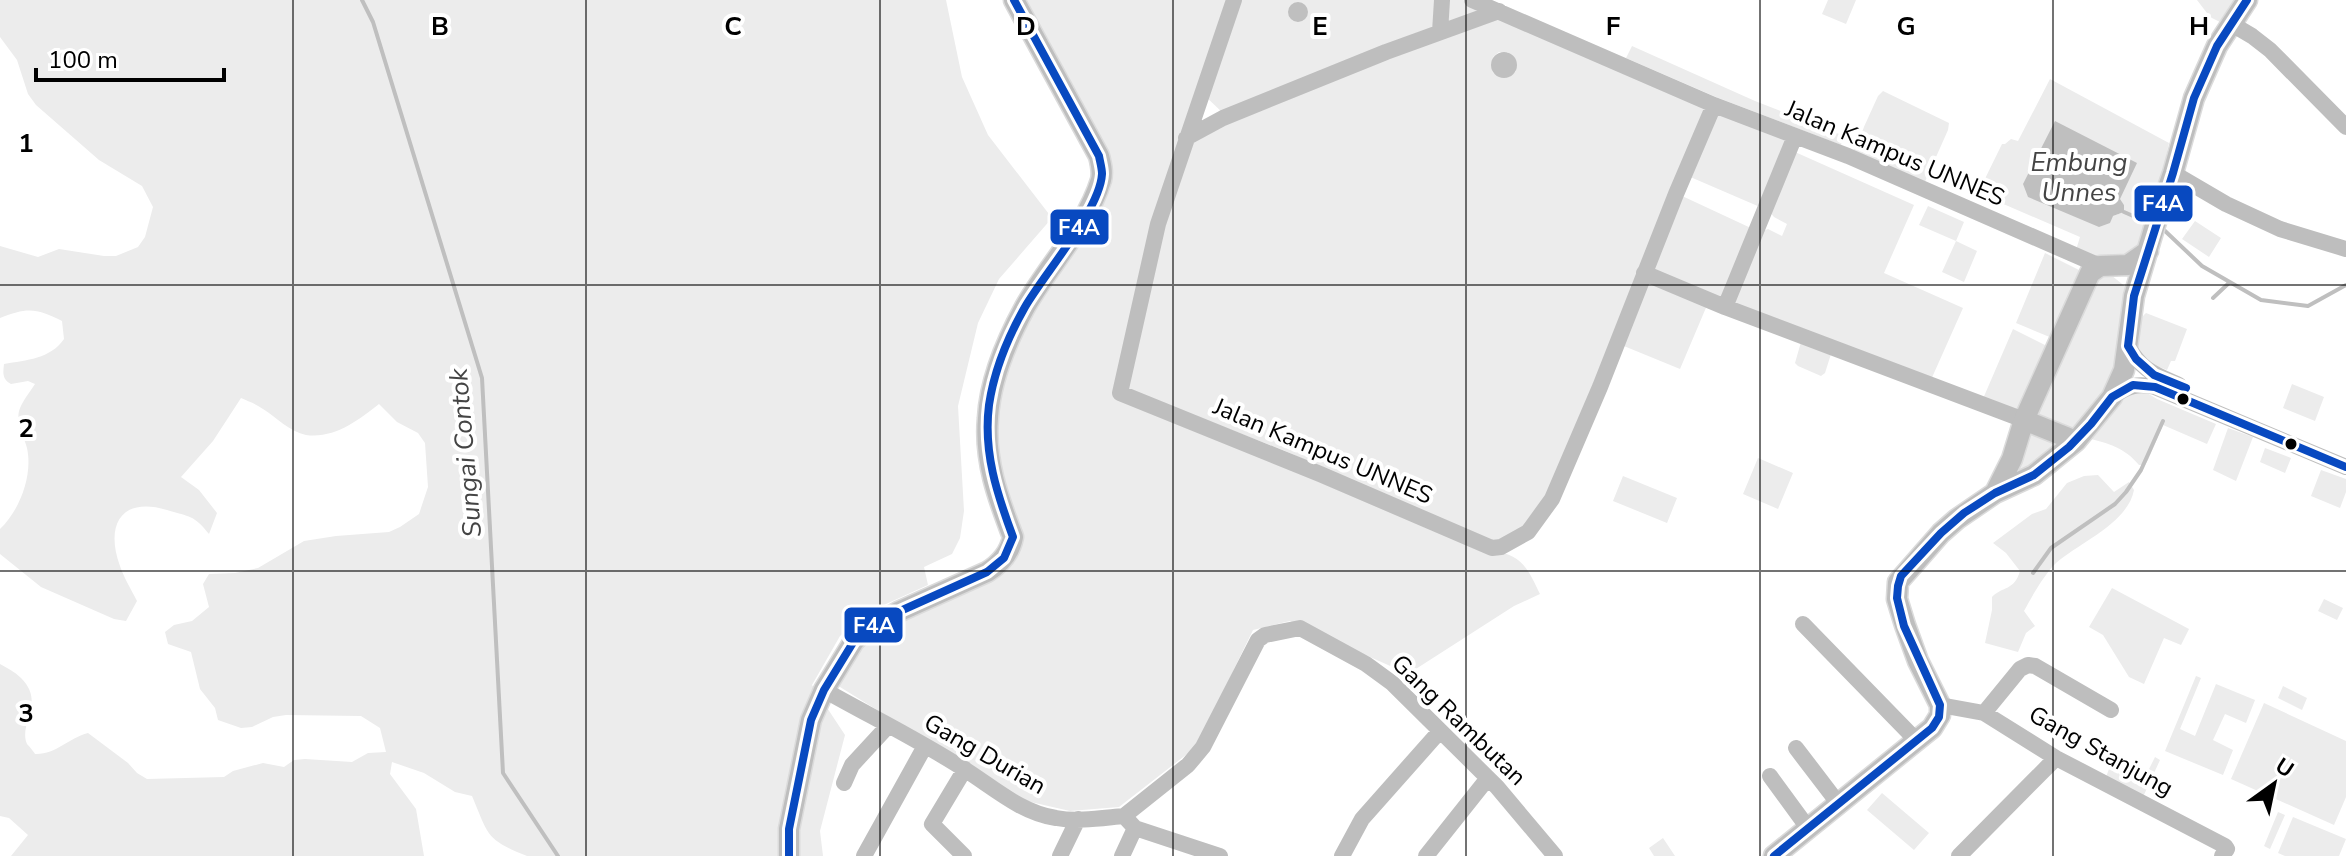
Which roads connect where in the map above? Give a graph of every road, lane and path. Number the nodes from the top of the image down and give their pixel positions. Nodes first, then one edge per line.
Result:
1 (1014, 0) edge
2 (1234, 0) edge
3 (1442, 0) edge
4 (1472, 0) edge
5 (2247, 0) edge
6 (1499, 11) junction
7 (2230, 23) junction
8 (1440, 32) junction
9 (1201, 95) junction
10 (1714, 105) junction
11 (1223, 118) junction
12 (2346, 127) edge
13 (1795, 136) junction
14 (1186, 138) junction
15 (2173, 173) junction
16 (2346, 249) edge
17 (2119, 268) junction
18 (1644, 273) junction
19 (2134, 296) junction
20 (1725, 307) junction
21 (2128, 346) junction
22 (2112, 397) junction
23 (2024, 420) junction
24 (2266, 424) junction
25 (2076, 441) junction
26 (2313, 446) junction
27 (2346, 455) edge
28 (2346, 467) edge
29 (1995, 493) junction
30 (1803, 624) dead end
31 (824, 690) junction
32 (1940, 705) junction
33 (2111, 710) dead end
34 (1984, 713) junction
35 (888, 726) junction
36 (1440, 731) junction
37 (1917, 741) junction
38 (925, 746) junction
39 (1796, 748) dead end
40 (2056, 758) junction
41 (965, 769) junction
42 (1770, 776) dead end
43 (1488, 778) junction
44 (844, 783) dead end
45 (1838, 803) junction
46 (1078, 819) junction
47 (1130, 822) junction
48 (1808, 828) junction
49 (1216, 855) edge
50 (789, 856) edge
51 (864, 856) edge
52 (964, 856) edge
53 (1060, 856) edge
54 (1122, 856) edge
55 (1342, 856) edge
56 (1426, 856) edge
57 (1555, 856) edge
58 (1774, 856) edge
59 (1959, 856) edge
60 (2222, 856) edge

1 - 31 main road
2 - 9 street, Jalan Kampus UNNES
3 - 8 street
4 - 6 street, Jalan Kampus UNNES
5 - 7 main road
6 - 8 street
6 - 10 street, Jalan Kampus UNNES
7 - 12 street
7 - 15 main road
8 - 11 street
9 - 11 street
9 - 14 street, Jalan Kampus UNNES
10 - 13 street, Jalan Kampus UNNES
10 - 18 street, Jalan Kampus UNNES
11 - 14 street
13 - 17 street, Jalan Kampus UNNES
13 - 20 street
14 - 18 street, Jalan Kampus UNNES
15 - 16 street
15 - 17 main road
17 - 19 main road
17 - 19 main road
17 - 23 main road
18 - 20 street
19 - 21 main road
20 - 23 street
21 - 22 main road
21 - 24 street
22 - 24 street
22 - 25 main road
23 - 25 main road
23 - 29 main road
24 - 26 street
25 - 29 main road
26 - 27 street
26 - 28 street
29 - 32 main road
30 - 37 street
31 - 35 street, Gang Durian
31 - 50 main road
32 - 34 street, Gang Stanjung
32 - 37 main road
33 - 34 street
34 - 40 street, Gang Stanjung
35 - 38 street, Gang Durian
35 - 44 street
36 - 43 street, Gang Rambutan
36 - 47 street, Gang Rambutan
36 - 55 street
37 - 45 main road
38 - 41 street, Gang Durian
38 - 51 street
39 - 45 street
40 - 59 street
40 - 60 street, Gang Stanjung
41 - 46 street, Gang Durian
41 - 52 street
42 - 48 street
43 - 56 street
43 - 57 street, Gang Rambutan
45 - 48 main road
46 - 47 street, Gang Durian
46 - 53 street
47 - 49 street, Gang Durian
47 - 54 street
48 - 58 main road

